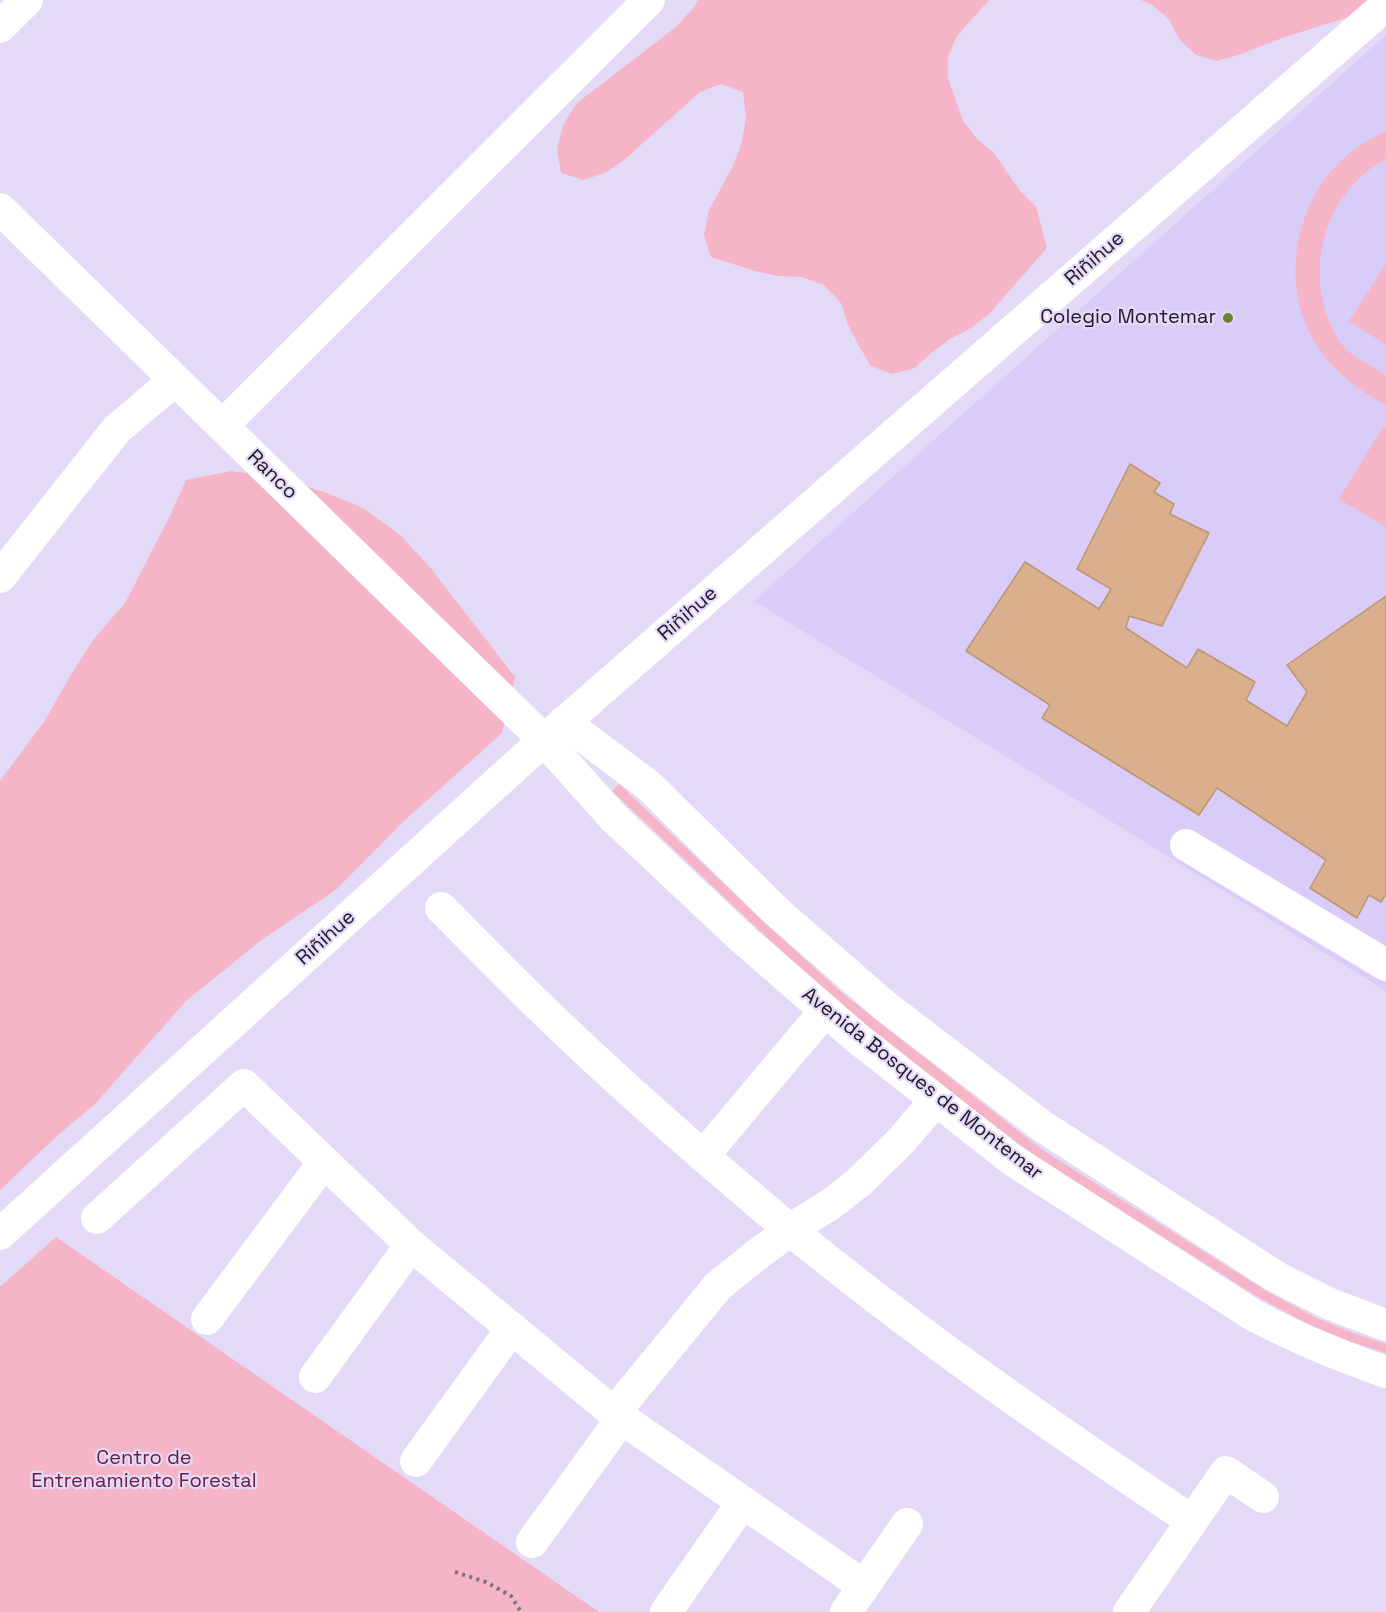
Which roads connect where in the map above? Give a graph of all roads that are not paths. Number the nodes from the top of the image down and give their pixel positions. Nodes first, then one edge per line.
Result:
1 (27, 0) edge
2 (649, 0) edge
3 (1386, 6) edge
4 (0, 27) edge
5 (0, 209) edge
6 (175, 380) junction
7 (222, 426) junction
8 (0, 577) edge
9 (554, 731) junction
10 (1186, 844) dead end
11 (441, 908) dead end
12 (1386, 965) edge
13 (825, 1011) junction
14 (936, 1100) junction
15 (703, 1156) junction
16 (324, 1162) junction
17 (97, 1218) dead end
18 (791, 1230) junction
19 (0, 1234) edge
20 (411, 1245) junction
21 (207, 1319) dead end
22 (1386, 1325) edge
23 (512, 1328) junction
24 (1386, 1372) edge
25 (315, 1377) dead end
26 (618, 1416) junction
27 (416, 1461) dead end
28 (1263, 1497) dead end
29 (743, 1502) junction
30 (1192, 1521) junction
31 (907, 1524) dead end
32 (532, 1542) dead end
33 (864, 1586) junction
34 (666, 1612) edge
35 (846, 1612) edge
36 (1129, 1612) edge

1 - 4 street
2 - 7 street
3 - 9 street, Riñihue
5 - 6 street, Ranco
6 - 7 street, Ranco
6 - 8 street
7 - 9 street, Ranco
9 - 13 street, Avenida Bosques de Montemar
9 - 19 street, Riñihue
9 - 22 street, Avenida Bosques de Montemar
10 - 12 street
11 - 15 street
13 - 14 street, Avenida Bosques de Montemar
13 - 15 street
14 - 18 street
14 - 24 street, Avenida Bosques de Montemar
15 - 18 street
16 - 17 street
16 - 20 street
16 - 21 street
18 - 26 street
18 - 30 street
20 - 23 street
20 - 25 street
23 - 26 street
23 - 27 street
26 - 29 street
26 - 32 street
28 - 30 street
29 - 33 street
29 - 34 street
30 - 36 street
31 - 33 street
33 - 35 street

